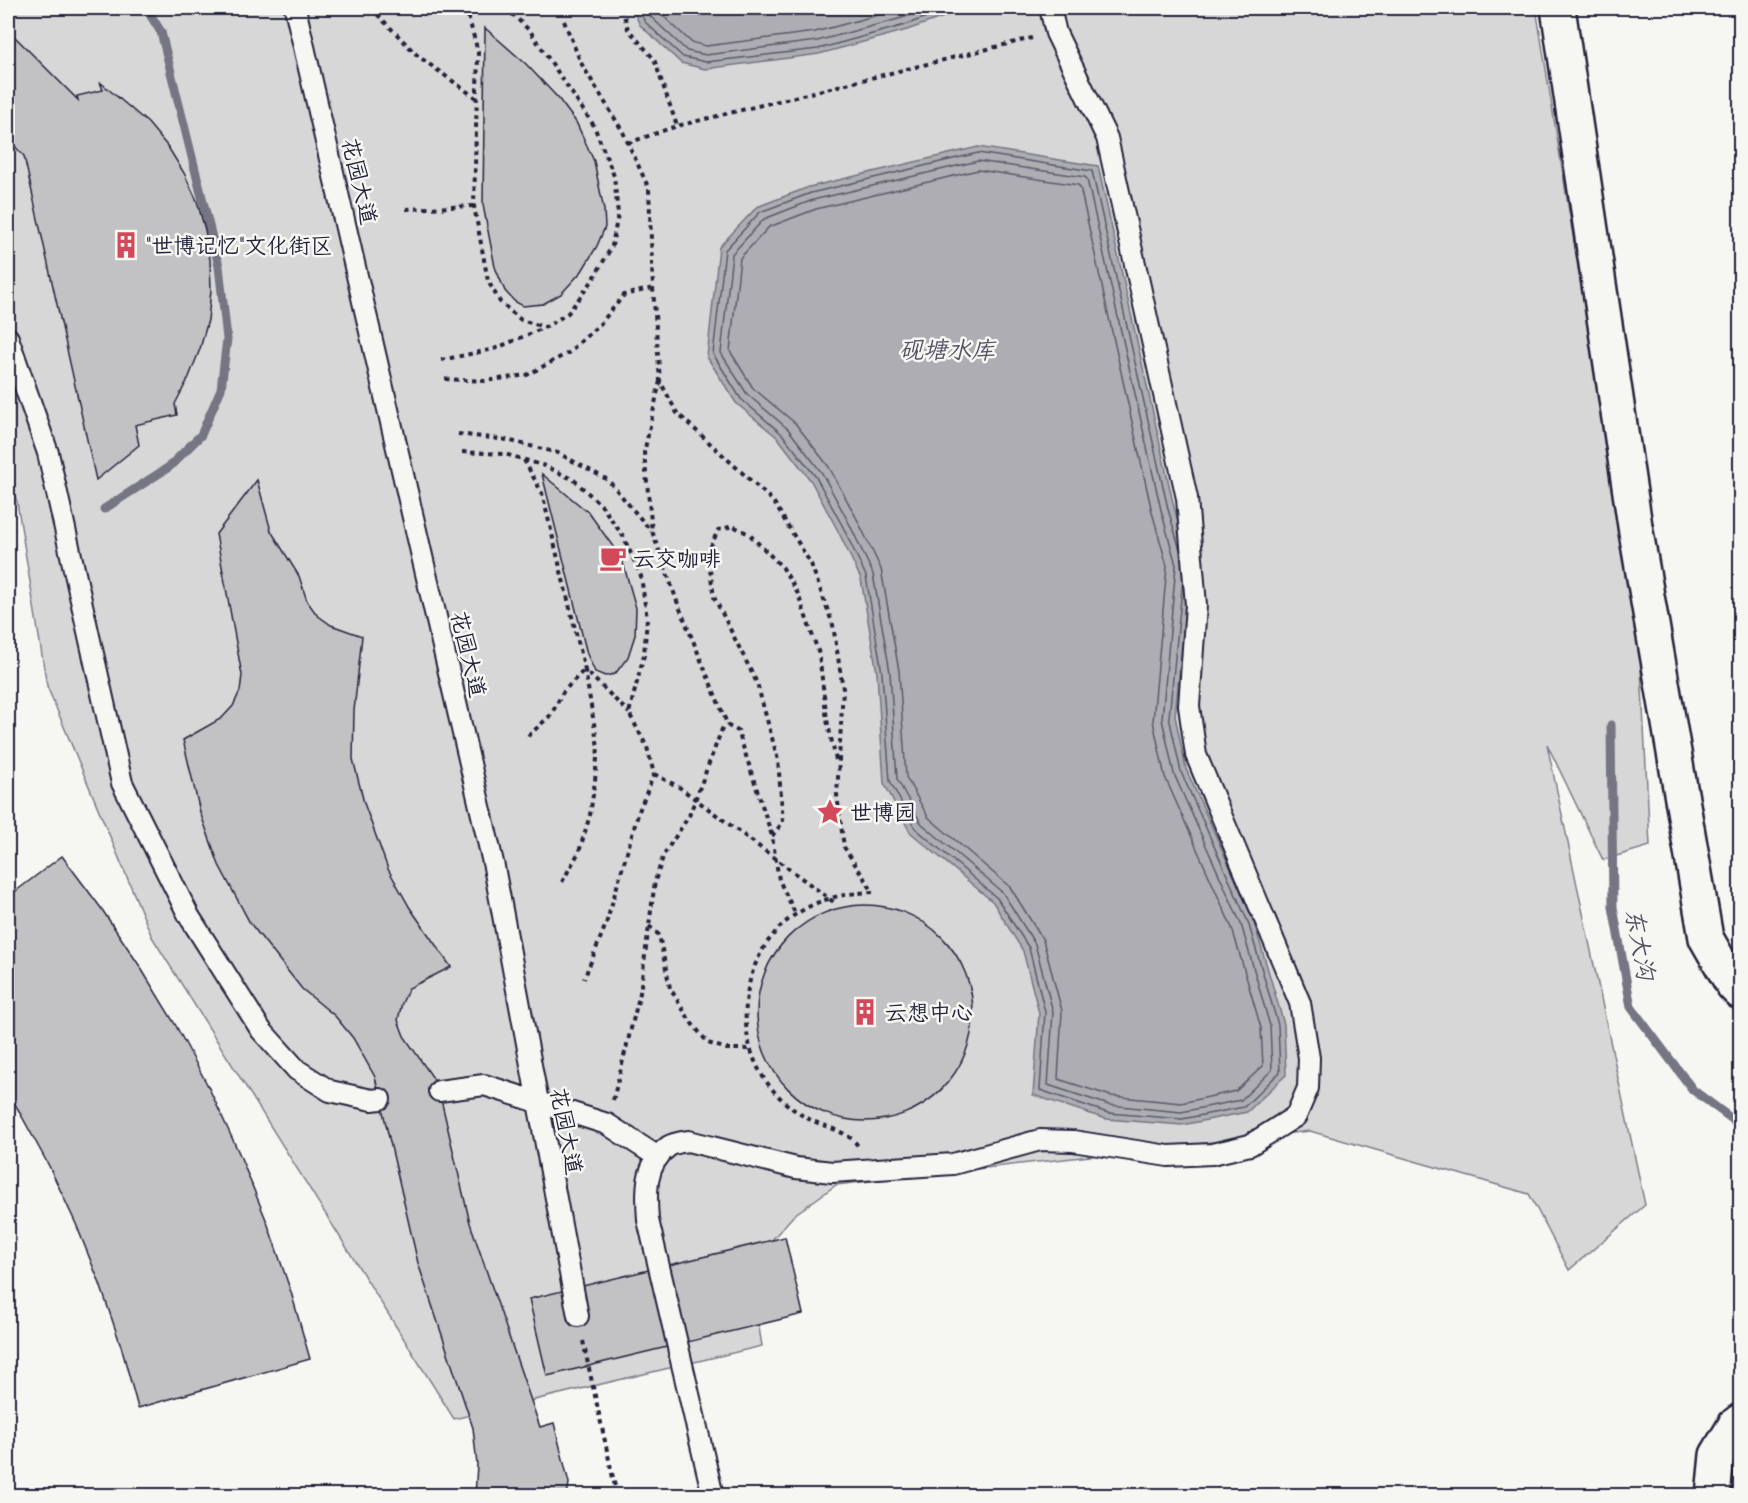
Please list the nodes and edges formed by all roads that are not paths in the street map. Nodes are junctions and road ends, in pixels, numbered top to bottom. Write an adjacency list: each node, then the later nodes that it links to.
1 (295, 8): 8 (lane, 花园大道)
2 (1050, 8): 9 (lane)
3 (1558, 8): 5 (street)
4 (8, 338): 7 (lane)
5 (1740, 992)
6 (439, 1091): 8 (lane)
7 (380, 1099)
8 (537, 1101): 9 (lane); 10 (lane, 花园大道)
9 (658, 1157): 12 (lane)
10 (578, 1316)
11 (1740, 1421): 13 (street)
12 (713, 1496)
13 (1713, 1496)

